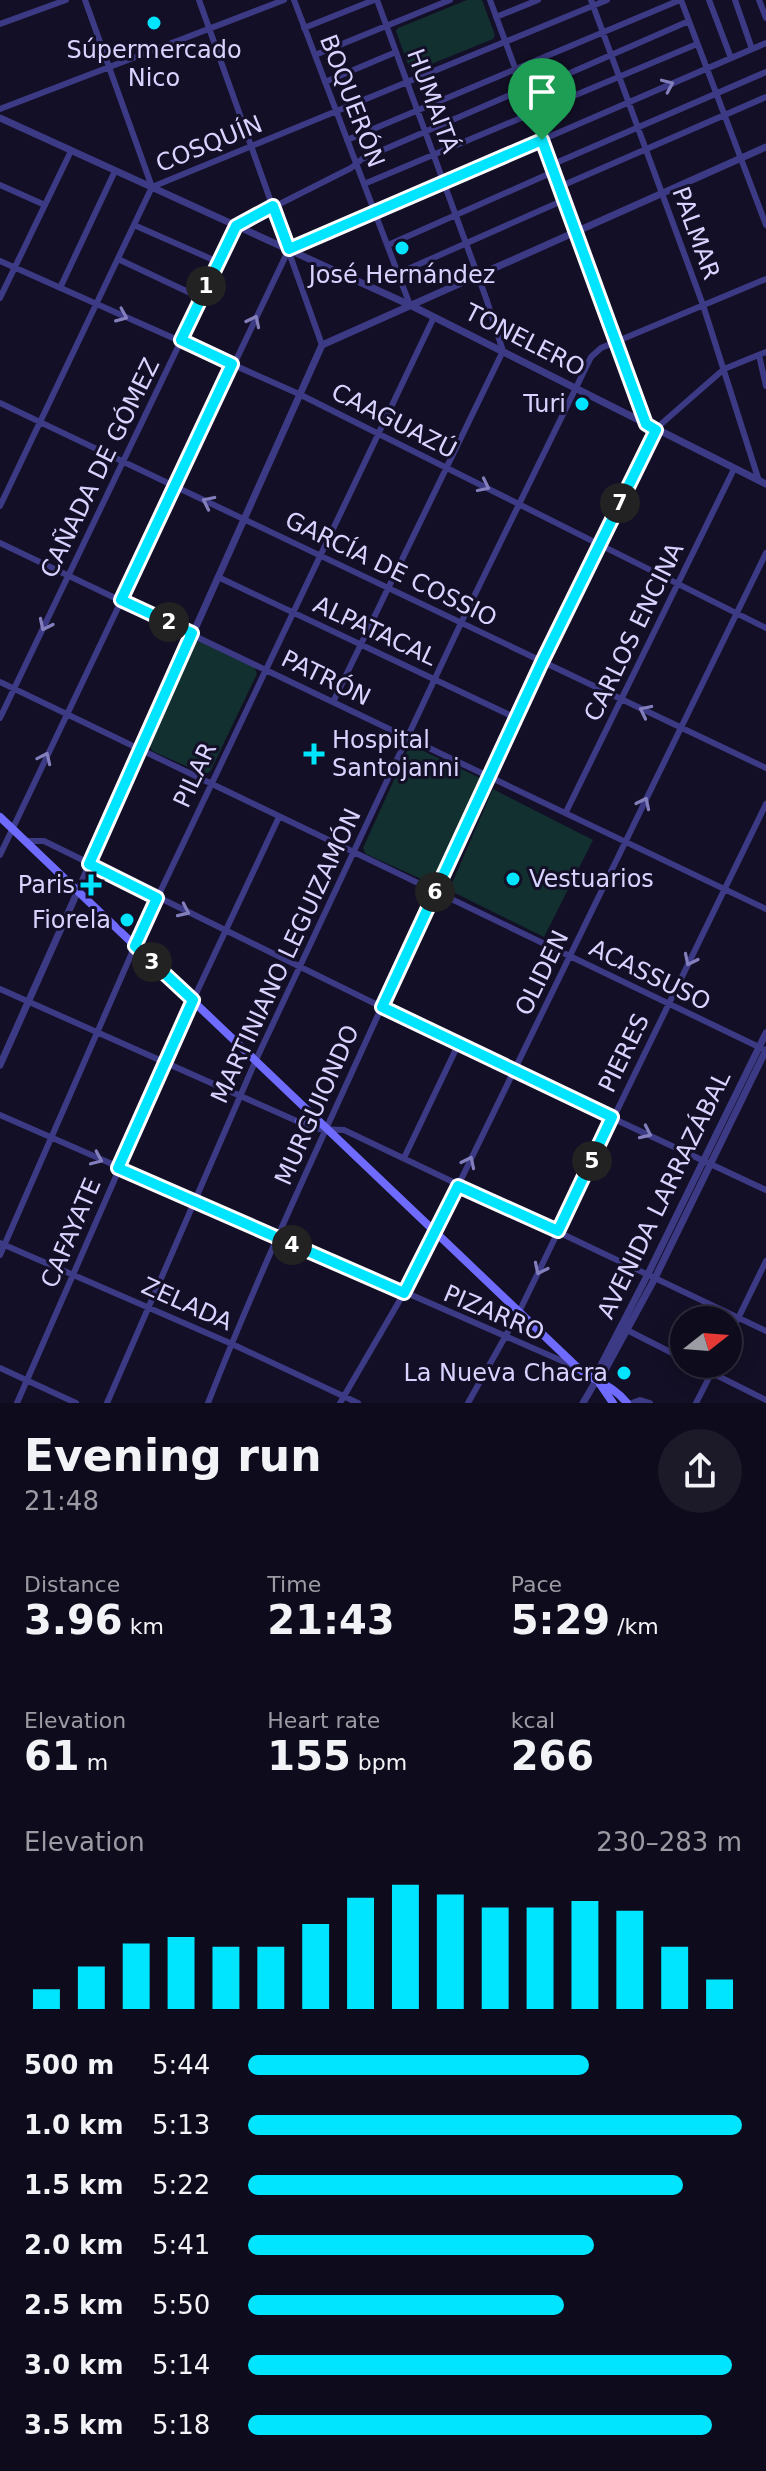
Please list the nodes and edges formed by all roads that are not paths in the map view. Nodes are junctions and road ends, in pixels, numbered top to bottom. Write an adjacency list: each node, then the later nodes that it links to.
1 (66, 0): 19 (street)
2 (85, 0): 32 (street)
3 (199, 0): 22 (street)
4 (284, 0): 22 (street)
5 (294, 0): 21 (street, BOQUERÓN)
6 (376, 0): 20 (street, HUMAITÁ); 21 (street)
7 (450, 0): 20 (street)
8 (490, 0): 16 (street)
9 (538, 0): 16 (street)
10 (607, 0): 15 (street, COSQUÍN)
11 (680, 0): 18 (street); 23 (street)
12 (709, 0): 31 (street)
13 (735, 0): 27 (street)
14 (759, 0): 17 (street)
15 (592, 3): 23 (street, PALMAR); 24 (street, COSQUÍN)
16 (496, 17): 24 (street)
17 (766, 18)
18 (689, 21): 26 (street); 30 (street)
19 (0, 24)
20 (387, 26): 28 (street, HUMAITÁ); 29 (street)
21 (304, 28): 29 (street, BOQUERÓN)
22 (209, 29): 32 (street); 53 (street)
23 (603, 33): 30 (street, PALMAR); 34 (street)
24 (505, 41): 34 (street); 38 (street, COSQUÍN)
25 (766, 43): 27 (street)
26 (697, 44): 33 (street); 36 (street)
27 (752, 49): 31 (street)
28 (396, 52): 37 (street); 38 (street, HUMAITÁ)
29 (315, 55): 37 (street, BOQUERÓN)
30 (611, 55): 36 (street, PALMAR); 39 (street)
31 (731, 58): 33 (street)
32 (109, 67): 43 (street); 65 (street)
33 (706, 69): 40 (street); 42 (street, one-way to 33)
34 (516, 71): 39 (street); 44 (street)
35 (766, 72): 40 (street)
36 (620, 78): 42 (street, PALMAR); 46 (street)
37 (325, 82): 45 (street, BOQUERÓN)
38 (407, 82): 44 (street, HUMAITÁ); 45 (street, COSQUÍN)
39 (524, 93): 46 (street); 50 (street)
40 (715, 94): 47 (street); 49 (street)
41 (766, 97): 47 (street)
42 (629, 102): 49 (street, PALMAR); 52 (street)
43 (0, 109)
44 (417, 110): 50 (street, HUMAITÁ); 51 (street)
45 (336, 111): 51 (street, BOQUERÓN); 53 (street, COSQUÍN)
46 (532, 115): 52 (street); 57 (street)
47 (723, 116): 55 (street); 58 (street)
48 (0, 118): 56 (street, TONELERO)
49 (638, 127): 55 (street, PALMAR); 60 (street)
50 (425, 132): 57 (street, HUMAITÁ); 59 (street)
51 (347, 140): 59 (street, BOQUERÓN)
52 (542, 140): 60 (street); 62 (street)
53 (251, 146): 65 (street, COSQUÍN); 70 (street)
54 (766, 147): 58 (street)
55 (646, 149): 66 (street); 67 (street, PALMAR)
56 (71, 151): 61 (street, TONELERO); 69 (street)
57 (434, 154): 62 (street, HUMAITÁ); 63 (street)
58 (739, 159): 67 (street); 74 (street)
59 (357, 164): 63 (street, BOQUERÓN); 70 (street)
60 (552, 168): 66 (street); 72 (street)
61 (115, 171): 65 (street, TONELERO); 87 (street)
62 (444, 182): 71 (street); 72 (street, HUMAITÁ)
63 (364, 184): 71 (street, BOQUERÓN)
64 (0, 185): 69 (street)
65 (152, 187): 73 (street, COSQUÍN); 75 (street, TONELERO)
66 (559, 187): 68 (street)
67 (662, 192): 76 (street); 92 (street, PALMAR)
68 (564, 200): 76 (street); 77 (street)
69 (45, 205): 83 (street)
70 (273, 206): 75 (street); 79 (street)
71 (375, 212): 78 (street, BOQUERÓN); 79 (street)
72 (456, 214): 77 (street, HUMAITÁ); 78 (street)
73 (134, 225): 80 (street, COSQUÍN); 82 (street)
74 (766, 225)
75 (236, 226): 79 (street, TONELERO); 82 (street, CAÑADA DE GÓMEZ)
76 (575, 231): 85 (street); 95 (street)
77 (466, 243): 84 (street); 85 (street, HUMAITÁ)
78 (388, 245): 84 (street, BOQUERÓN)
79 (289, 249): 91 (street, TONELERO); 96 (street); 99 (street, one-way to 79)
80 (118, 259): 89 (street); 90 (street, COSQUÍN)
81 (0, 261): 83 (street, CAAGUAZÚ)
82 (218, 262): 89 (street, CAÑADA DE GÓMEZ)
83 (14, 268): 87 (street, CAAGUAZÚ); 88 (street)
84 (399, 273): 91 (street, BOQUERÓN)
85 (477, 275): 91 (street); 97 (street, HUMAITÁ)
86 (766, 279): 92 (street, MARTINIANO LEGUIZAMÓN)
87 (60, 288): 90 (street, CAAGUAZÚ)
88 (0, 298)
89 (201, 298): 94 (street, CAÑADA DE GÓMEZ)
90 (95, 304): 94 (street, CAAGUAZÚ, one-way to 94); 105 (street, COSQUÍN)
91 (410, 305): 93 (street, TONELERO); 96 (street)
92 (703, 305): 95 (street, MARTINIANO LEGUIZAMÓN); 100 (street, PALMAR)
93 (434, 317): 97 (street, TONELERO); 108 (street, PILAR)
94 (181, 340): 99 (street, CAAGUAZÚ); 109 (street, CAÑADA DE GÓMEZ)
95 (616, 342): 102 (street, MARTINIANO LEGUIZAMÓN); 106 (street)
96 (322, 345): 103 (street)
97 (503, 351): 102 (street, TONELERO); 110 (street)
98 (762, 354): 100 (street, MURGUIONDO); 101 (street)
99 (232, 364): 103 (street, CAAGUAZÚ); 113 (street)
100 (724, 369): 107 (street, MURGUIONDO); 112 (street, PALMAR)
101 (766, 386)
102 (575, 389): 106 (street, TONELERO); 114 (street, MARTINIANO LEGUIZAMÓN)
103 (299, 394): 108 (street, CAAGUAZÚ); 116 (street)
104 (0, 403): 105 (street, GARCÍA DE COSSIO)
105 (40, 421): 109 (street, GARCÍA DE COSSIO); 115 (street, COSQUÍN)
106 (646, 424): 107 (street, TONELERO)
107 (656, 430): 111 (street, TONELERO); 118 (street, MURGUIONDO)
108 (378, 434): 110 (street, CAAGUAZÚ); 120 (street, PILAR)
109 (123, 461): 113 (street, GARCÍA DE COSSIO); 121 (street, CAÑADA DE GÓMEZ)
110 (445, 467): 114 (street, CAAGUAZÚ, one-way to 114); 124 (street)
111 (734, 469): 112 (street, TONELERO); 123 (street, CARLOS ENCINA)
112 (763, 483)
113 (175, 486): 116 (street, GARCÍA DE COSSIO, one-way to 113); 125 (street)
114 (520, 504): 118 (street, CAAGUAZÚ); 128 (street, MARTINIANO LEGUIZAMÓN)
115 (0, 506)
116 (244, 519): 120 (street, GARCÍA DE COSSIO); 122 (street)
117 (0, 543): 121 (street, PATRÓN)
118 (600, 545): 123 (street, CAAGUAZÚ); 132 (street, MURGUIONDO)
119 (766, 553): 127 (street, OLIDEN)
120 (320, 555): 124 (street, GARCÍA DE COSSIO); 126 (street, PILAR)
121 (69, 575): 125 (street, PATRÓN); 136 (street, CAÑADA DE GÓMEZ, one-way to 136)
122 (218, 577): 126 (street, ALPATACAL); 130 (street)
123 (677, 584): 127 (street, CAAGUAZÚ); 137 (street, CARLOS ENCINA)
124 (387, 587): 128 (street, GARCÍA DE COSSIO); 131 (street)
125 (121, 600): 130 (street, PATRÓN); 139 (street)
126 (293, 613): 131 (street, ALPATACAL); 133 (street, PILAR)
127 (736, 614): 129 (street, CAAGUAZÚ); 142 (street, OLIDEN)
128 (461, 623): 132 (street, GARCÍA DE COSSIO); 134 (street, MARTINIANO LEGUIZAMÓN)
129 (766, 628)
130 (192, 633): 133 (street, PATRÓN); 144 (street)
131 (360, 643): 134 (street, ALPATACAL); 138 (street)
132 (542, 662): 137 (street, GARCÍA DE COSSIO); 141 (street, MURGUIONDO)
133 (266, 669): 138 (street, PATRÓN); 147 (street, PILAR)
134 (435, 679): 141 (street, ALPATACAL); 143 (street, MARTINIANO LEGUIZAMÓN)
135 (0, 682): 136 (street, ACASSUSO)
136 (14, 689): 139 (street, ACASSUSO); 140 (street, CAÑADA DE GÓMEZ)
137 (621, 699): 142 (street, GARCÍA DE COSSIO, one-way to 137); 149 (street, CARLOS ENCINA)
138 (333, 702): 143 (street, PATRÓN)
139 (66, 714): 144 (street, ACASSUSO); 152 (street, one-way to 139)
140 (0, 718)
141 (516, 718): 146 (street, MURGUIONDO)
142 (681, 728): 145 (street, GARCÍA DE COSSIO); 154 (street, OLIDEN, one-way to 142)
143 (408, 736): 146 (street, PATRÓN); 155 (street, MARTINIANO LEGUIZAMÓN)
144 (140, 749): 147 (street, ACASSUSO); 157 (street)
145 (766, 768)
146 (489, 775): 149 (street, PATRÓN); 160 (street, MURGUIONDO)
147 (211, 783): 151 (street, ACASSUSO); 161 (street, PILAR)
148 (766, 804): 158 (street, PIERES)
149 (566, 812): 154 (street, PATRÓN)
150 (0, 817): 152 (main road)
151 (279, 817): 155 (street, ACASSUSO); 163 (street, CAFAYATE)
152 (12, 828): 153 (main road); 156 (street)
153 (25, 841): 157 (street); 159 (main road)
154 (626, 841): 158 (street, PATRÓN); 165 (street, OLIDEN)
155 (353, 852): 160 (street, ACASSUSO); 166 (street, MARTINIANO LEGUIZAMÓN)
156 (0, 855)
157 (89, 864): 159 (street); 161 (street)
158 (725, 889): 162 (street, PATRÓN); 170 (street, PIERES, one-way to 170)
159 (77, 891): 164 (main road); 169 (street)
160 (435, 891): 165 (street, ACASSUSO); 171 (street, MURGUIONDO)
161 (157, 898): 163 (street, one-way to 163); 164 (street, PILAR)
162 (766, 909)
163 (225, 930): 166 (street); 168 (street, CAFAYATE)
164 (135, 946): 168 (main road); 172 (street, PILAR)
165 (569, 957): 170 (street, ACASSUSO); 179 (street, OLIDEN)
166 (300, 967): 171 (street); 177 (street, MARTINIANO LEGUIZAMÓN)
167 (0, 989): 169 (street)
168 (193, 1000): 176 (street, CAFAYATE); 177 (main road)
169 (28, 1002): 172 (street); 178 (street)
170 (669, 1004): 175 (street, ACASSUSO); 183 (street, PIERES)
171 (382, 1007): 174 (street); 185 (street, MURGUIONDO)
172 (97, 1031): 176 (street); 186 (street, PILAR)
173 (766, 1033): 175 (street, AVENIDA LARRAZÁBAL)
174 (458, 1045): 179 (street); 187 (street)
175 (763, 1048): 188 (street, AVENIDA LARRAZÁBAL)
176 (165, 1061): 180 (street); 189 (street, CAFAYATE)
177 (255, 1062): 180 (street, MARTINIANO LEGUIZAMÓN); 181 (main road)
178 (0, 1065)
179 (514, 1072): 183 (street); 190 (street, OLIDEN, one-way to 179)
180 (241, 1096): 184 (street); 192 (street, MARTINIANO LEGUIZAMÓN)
181 (306, 1110): 184 (main road); 185 (main road)
182 (0, 1115): 186 (street, PIZARRO)
183 (612, 1117): 188 (street, one-way to 188); 193 (street, PIERES)
184 (299, 1122): 185 (street)
185 (325, 1130): 187 (street); 194 (main road); 195 (street, MURGUIONDO)
186 (52, 1138): 189 (street, PIZARRO, one-way to 189); 196 (street, PILAR)
187 (404, 1158): 190 (street)
188 (708, 1162): 191 (street); 200 (street, AVENIDA LARRAZÁBAL)
189 (118, 1168): 192 (street, PIZARRO); 199 (street, CAFAYATE)
190 (458, 1186): 193 (street); 194 (street, OLIDEN)
191 (766, 1190)
192 (195, 1203): 195 (street, PIZARRO); 203 (street, MARTINIANO LEGUIZAMÓN)
193 (558, 1231): 200 (street); 204 (street, PIERES, one-way to 204)
194 (435, 1233): 201 (street, OLIDEN); 204 (main road)
195 (277, 1238): 201 (street, PIZARRO); 210 (street, MURGUIONDO)
196 (2, 1244): 197 (street, PILAR); 199 (street, ZELADA)
197 (0, 1255)
198 (766, 1261): 205 (street)
199 (73, 1273): 203 (street, ZELADA); 216 (street, CAFAYATE)
200 (652, 1276): 202 (street); 207 (street, AVENIDA LARRAZÁBAL)
201 (404, 1293): 209 (street, PIZARRO); 218 (street, OLIDEN)
202 (714, 1306)
203 (148, 1307): 210 (street, ZELADA); 222 (street, MARTINIANO LEGUIZAMÓN)
204 (519, 1312): 209 (street, PIERES); 213 (main road)
205 (742, 1312)
206 (742, 1319): 208 (street)
207 (624, 1329): 211 (street); 217 (street, AVENIDA LARRAZÁBAL)
208 (766, 1331)
209 (505, 1338): 213 (street, PIZARRO); 225 (street, PIERES)
210 (232, 1344): 218 (street, ZELADA); 223 (street, MURGUIONDO)
211 (670, 1352)
212 (0, 1368): 216 (street)
213 (579, 1369): 217 (main road)
214 (708, 1378): 230 (street)
215 (721, 1378): 219 (street)
216 (27, 1381): 220 (street, CAFAYATE); 221 (street)
217 (600, 1383): 226 (street, AVENIDA LARRAZÁBAL); 227 (main road); 228 (main road)
218 (342, 1400): 224 (street, ZELADA)
219 (766, 1400)
220 (17, 1403)
221 (76, 1403)
222 (107, 1403)
223 (208, 1403)
224 (358, 1403)
225 (468, 1403)
226 (583, 1403)
227 (615, 1403)
228 (630, 1403): 229 (street)
229 (650, 1403)
230 (696, 1403)

